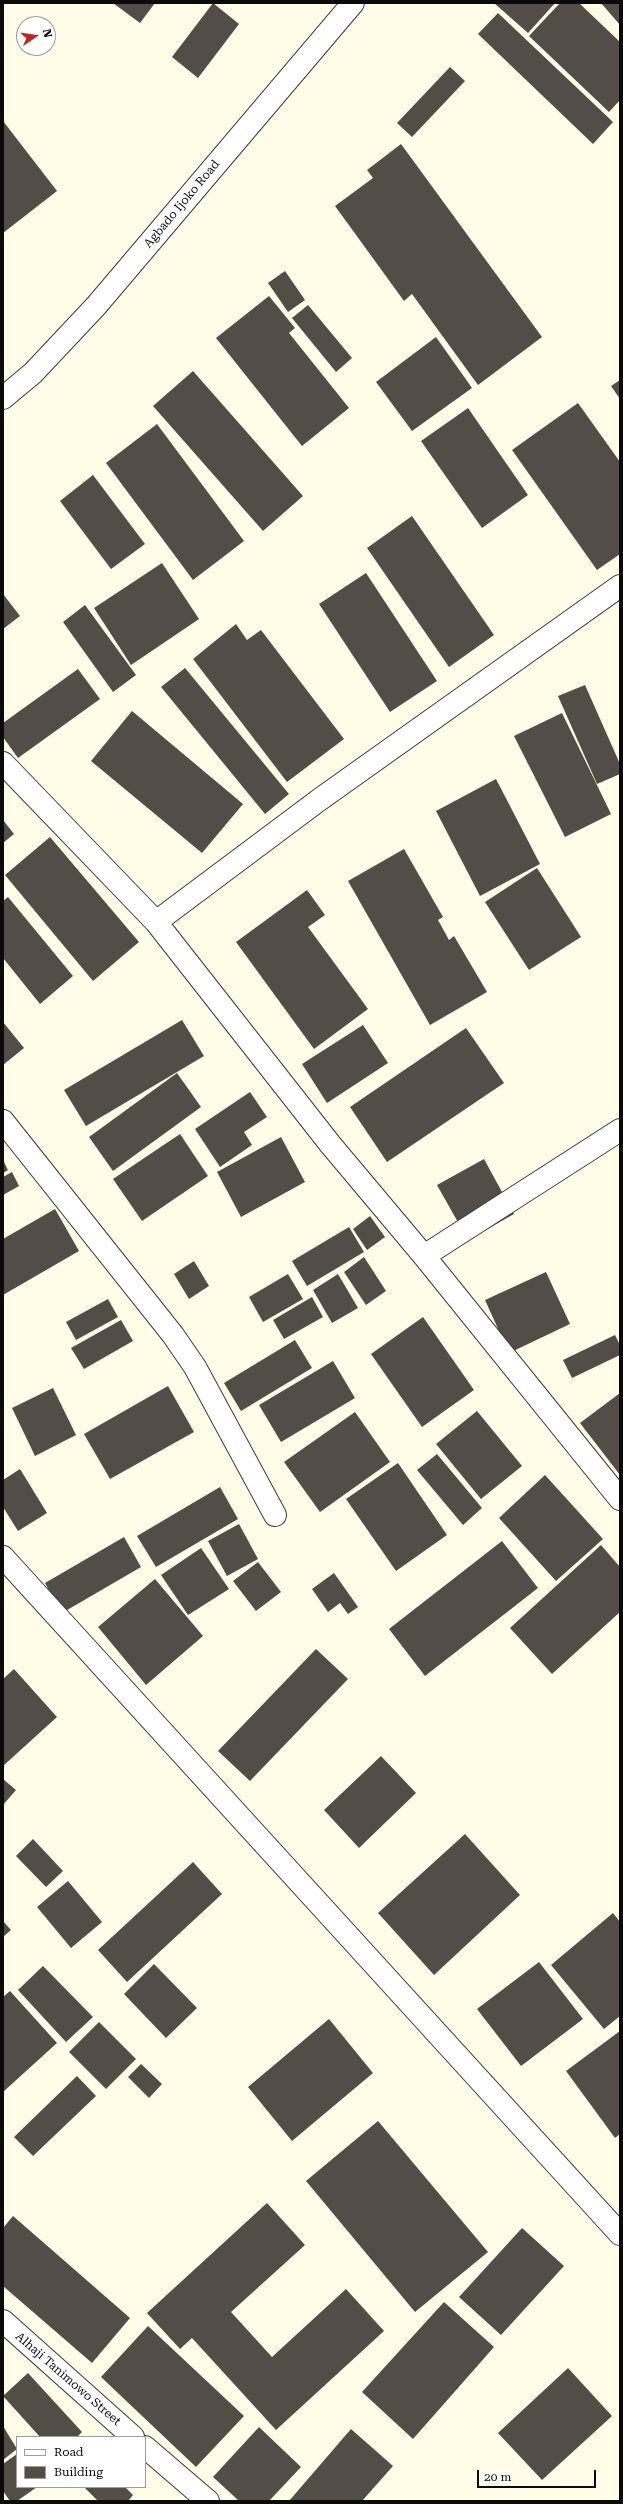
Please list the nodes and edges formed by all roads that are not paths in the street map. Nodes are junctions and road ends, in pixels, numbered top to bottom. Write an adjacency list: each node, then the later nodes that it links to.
1 (353, 3): 2 (street, Agbado Ijoko Road)
2 (3, 398)
3 (620, 586): 5 (street)
4 (3, 763): 5 (street)
5 (156, 922): 8 (street)
6 (3, 1121): 10 (street)
7 (620, 1130): 8 (street)
8 (424, 1256): 9 (street)
9 (620, 1499)
10 (275, 1515)
11 (3, 1557): 12 (street)
12 (620, 2234)
13 (6, 2330): 14 (street, Alhaji Tanimowo Street)
14 (132, 2436)
15 (146, 2448): 16 (street)
16 (208, 2501)

